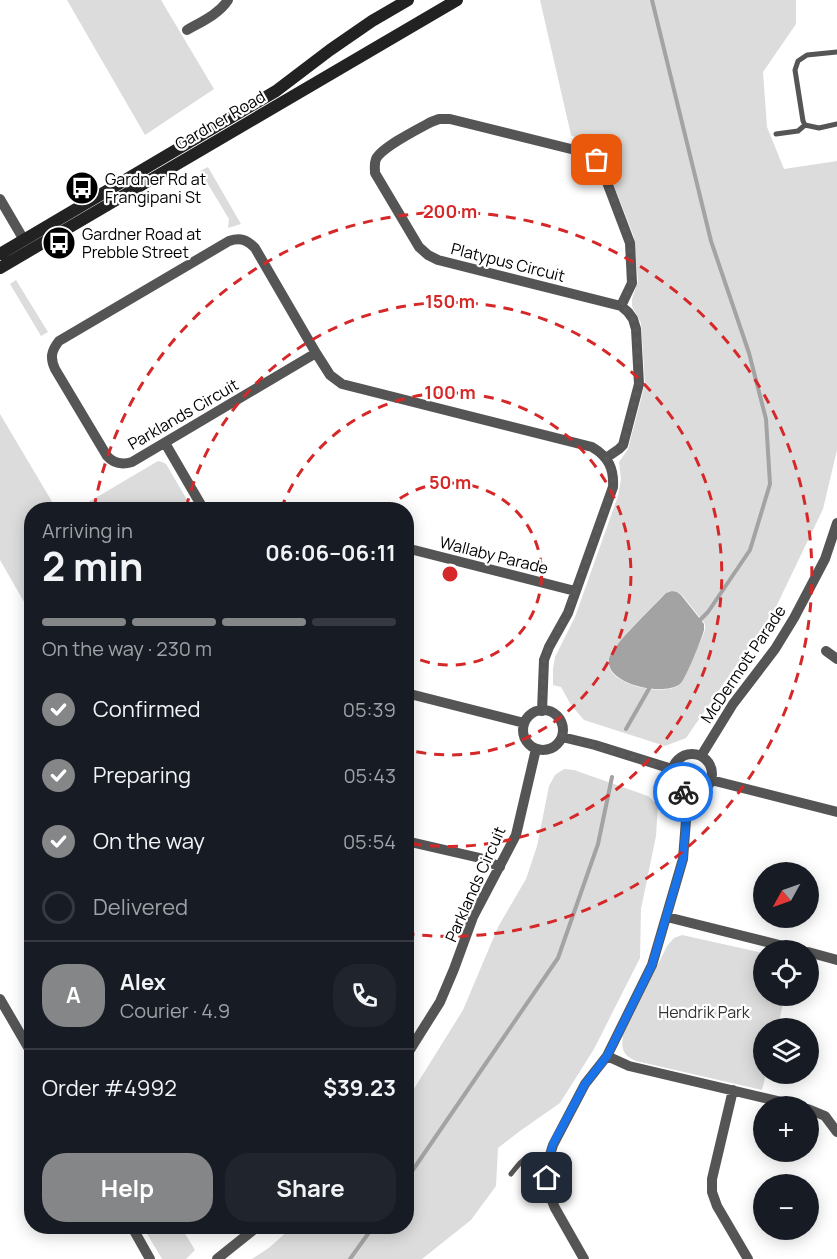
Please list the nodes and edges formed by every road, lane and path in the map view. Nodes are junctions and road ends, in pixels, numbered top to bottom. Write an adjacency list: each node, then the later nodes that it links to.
1 (228, 0): 4 (street)
2 (408, 0): 10 (street, Gardner Road)
3 (457, 0): 12 (street, Gardner Road)
4 (187, 30)
5 (837, 52): 7 (lane)
6 (837, 124): 7 (lane)
7 (805, 125): 8 (lane)
8 (776, 134)
9 (0, 199): 10 (street)
10 (24, 240): 11 (street, Gardner Road)
11 (0, 254)
12 (0, 268)
13 (621, 306): 13 (street, Platypus Circuit); 16 (street)
14 (316, 353): 15 (street, Parklands Circuit); 15 (street, Parklands Circuit); 16 (street, Parklands Circuit)
15 (165, 443): 17 (street)
16 (606, 458): 20 (street)
17 (199, 502)
18 (837, 523): 28 (street, McDermott Parade)
19 (414, 550): 20 (street, Wallaby Parade)
20 (575, 591): 24 (street)
21 (826, 651): 22 (street)
22 (837, 659)
23 (414, 695): 25 (street)
24 (542, 711): 25 (street); 26 (street)
25 (524, 723): 27 (street)
26 (562, 737): 27 (street); 29 (street)
27 (536, 749): 34 (street, Parklands Circuit)
28 (701, 756): 29 (street); 30 (street)
29 (672, 769): 31 (street)
30 (711, 780): 31 (street); 32 (street)
31 (688, 794): 35 (street)
32 (837, 812)
33 (414, 843): 34 (street)
34 (500, 867): 41 (street, Parklands Circuit)
35 (667, 917): 36 (street); 42 (street)
36 (759, 940)
37 (819, 955): 38 (street)
38 (837, 960)
39 (0, 999): 40 (street)
40 (24, 1040)
41 (414, 1043)
42 (607, 1056): 43 (street); 47 (street)
43 (733, 1090): 44 (street); 54 (street)
44 (758, 1096)
45 (819, 1114): 46 (street)
46 (837, 1132)
47 (549, 1158): 48 (lane); 53 (street)
48 (511, 1174)
49 (136, 1234): 51 (street)
50 (248, 1234): 52 (street)
51 (150, 1259)
52 (217, 1259)
53 (584, 1259)
54 (748, 1259)

